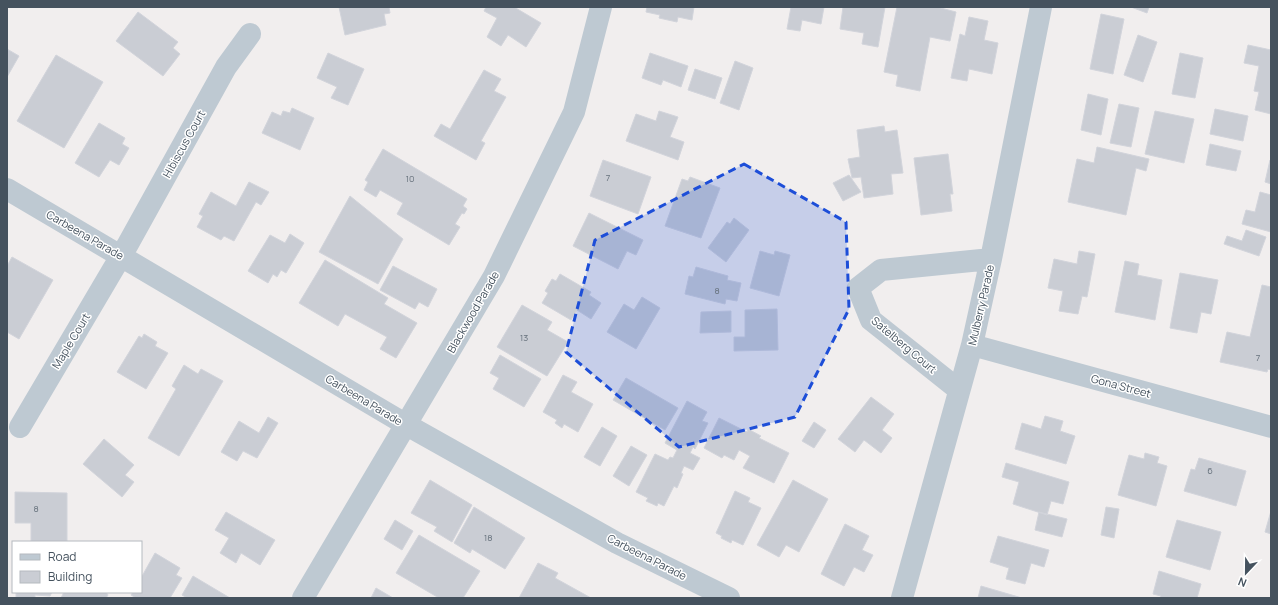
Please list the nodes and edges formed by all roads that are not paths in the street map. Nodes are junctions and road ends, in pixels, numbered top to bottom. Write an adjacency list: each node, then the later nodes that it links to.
1 (601, 7): 9 (street, Blackwood Parade)
2 (1041, 7): 6 (street, Mulberry Parade)
3 (250, 34): 5 (street, Hibiscus Court)
4 (7, 189): 5 (street, Carbeena Parade)
5 (121, 256): 9 (street, Carbeena Parade); 10 (street, Maple Court)
6 (991, 259): 7 (street, Mulberry Parade); 8 (street, Satelberg Court)
7 (972, 345): 8 (street, Mulberry Parade); 11 (street, Gona Street)
8 (959, 390): 14 (street, Mulberry Parade)
9 (405, 424): 12 (street, Blackwood Parade); 13 (street, Carbeena Parade)
10 (20, 427)
11 (1271, 427)
12 (304, 598)
13 (729, 598)
14 (902, 598)

